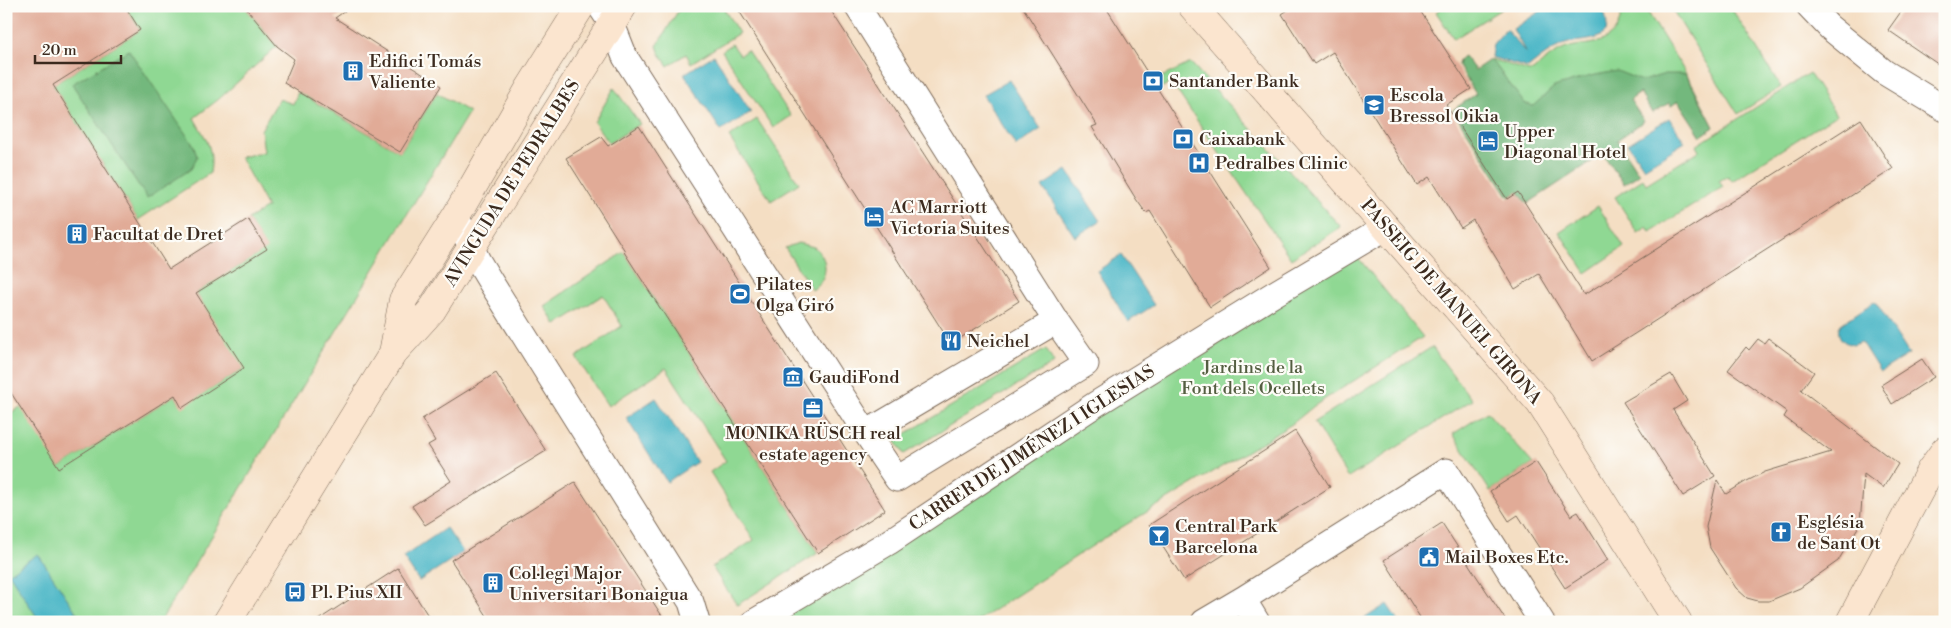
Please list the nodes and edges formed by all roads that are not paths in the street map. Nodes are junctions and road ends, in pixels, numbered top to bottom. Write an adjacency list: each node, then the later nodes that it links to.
1 (581, 6): 7 (street, AVINGUDA DE PEDRALBES)
2 (857, 6): 10 (street)
3 (1809, 6): 6 (street)
4 (1195, 7): 8 (street, PASSEIG DE MANUEL GIRONA)
5 (612, 12): 9 (street, AVINGUDA DE PEDRALBES); 12 (street)
6 (1945, 109)
7 (456, 216): 9 (street); 11 (street, AVINGUDA DE PEDRALBES)
8 (1388, 227): 17 (street, CARRER DE JIMÉNEZ I IGLESIAS); 21 (street, PASSEIG DE MANUEL GIRONA)
9 (472, 248): 11 (street, AVINGUDA DE PEDRALBES); 15 (street)
10 (1056, 321): 12 (street); 12 (street)
11 (393, 353): 16 (street, AVINGUDA DE PEDRALBES)
12 (866, 433)
13 (1940, 468): 22 (street)
14 (1243, 599): 18 (street); 19 (street); 20 (street)
15 (694, 612)
16 (227, 622)
17 (754, 622)
18 (1204, 622)
19 (1257, 622)
20 (1542, 622)
21 (1678, 622)
22 (1850, 622)

